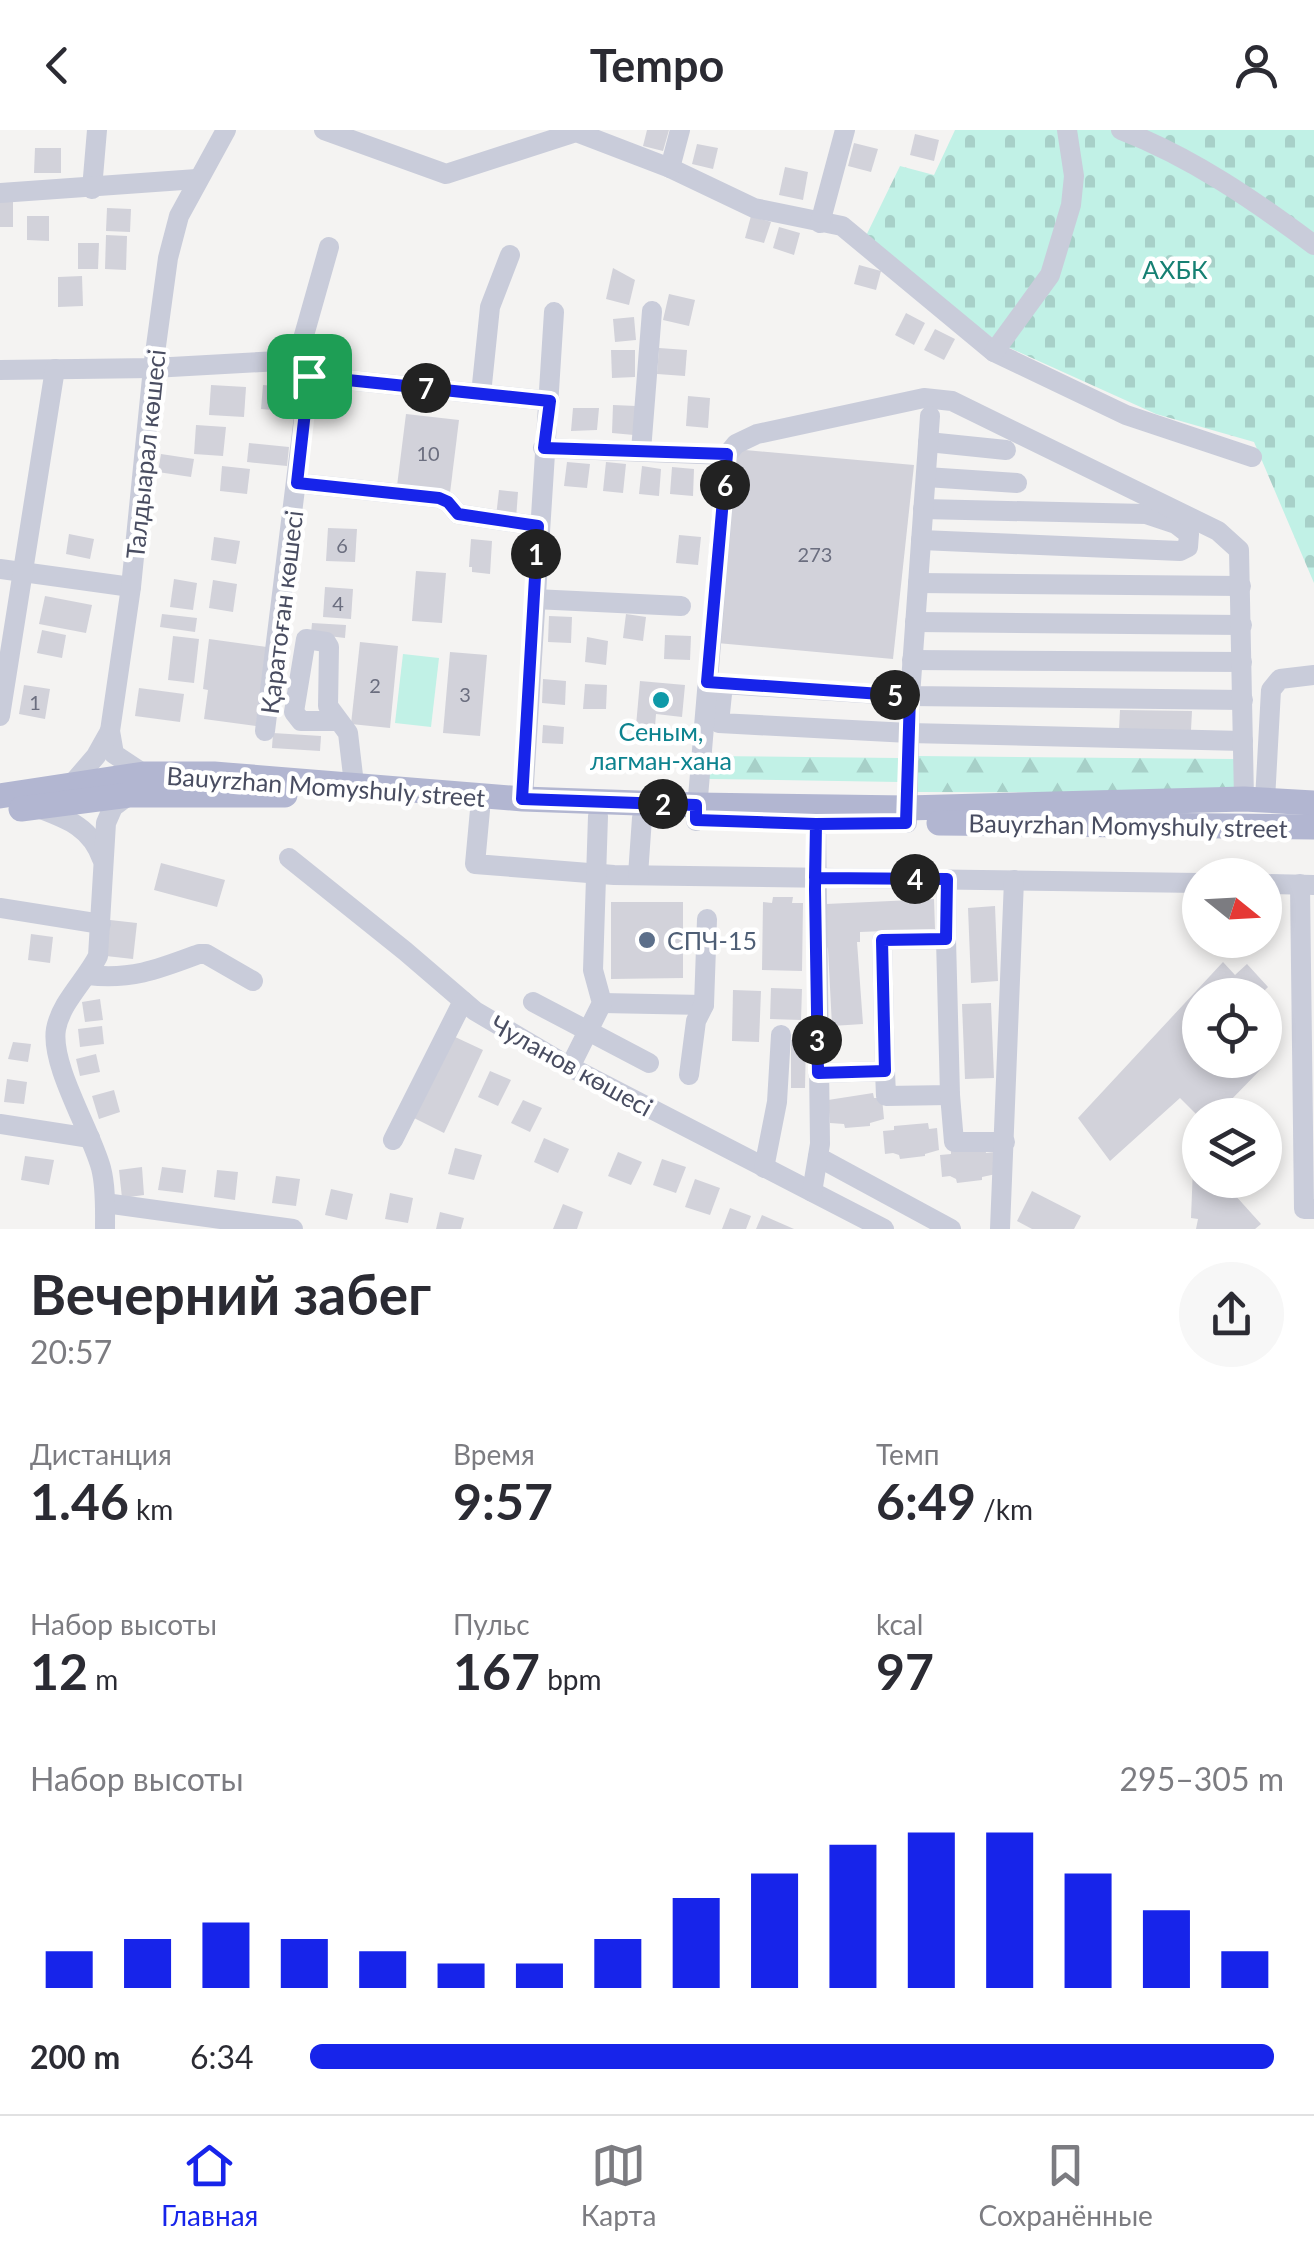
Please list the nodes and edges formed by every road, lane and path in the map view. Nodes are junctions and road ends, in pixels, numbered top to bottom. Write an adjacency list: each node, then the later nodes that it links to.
1 (96, 130): 11 (street)
2 (226, 130): 10 (street, Талдыарал көшесі)
3 (324, 130): 8 (street)
4 (680, 130): 9 (street)
5 (845, 130): 13 (street)
6 (1068, 130): 19 (street)
7 (1122, 130): 14 (street)
8 (576, 131): 9 (street)
9 (670, 168): 13 (street)
10 (197, 180): 11 (street); 20 (street, Талдыарал көшесі)
11 (92, 189): 12 (street)
12 (0, 193)
13 (820, 223): 19 (street)
14 (1314, 245)
15 (330, 248): 21 (street, Қаратоған көшесі)
16 (510, 254): 24 (street)
17 (652, 310): 30 (street)
18 (554, 312): 25 (street)
19 (994, 352): 32 (street)
20 (153, 368): 21 (street); 22 (street); 43 (street, Талдыарал көшесі)
21 (303, 368): 24 (street); 34 (street, Қаратоған көшесі)
22 (55, 369): 23 (street); 40 (street)
23 (0, 370)
24 (481, 394): 25 (street)
25 (550, 401): 28 (street)
26 (930, 416): 27 (street)
27 (928, 442): 29 (street); 33 (street)
28 (544, 448): 30 (street); 37 (street)
29 (1006, 450)
30 (642, 452): 31 (street)
31 (727, 454): 42 (street); 51 (street)
32 (1252, 458)
33 (926, 477): 35 (street); 36 (street)
34 (297, 483): 37 (street); 58 (street, Қаратоған көшесі)
35 (1017, 484)
36 (923, 509): 38 (street); 38 (street)
37 (538, 526): 44 (street)
38 (921, 540): 41 (street)
39 (0, 568): 40 (street)
40 (23, 572): 43 (street); 54 (street)
41 (918, 584): 42 (street); 46 (street)
42 (1241, 586): 47 (street)
43 (131, 587): 57 (street, Талдыарал көшесі)
44 (534, 598): 45 (street); 66 (street)
45 (681, 606)
46 (915, 622): 47 (street); 48 (street)
47 (1242, 625): 49 (street)
48 (912, 660): 49 (street); 52 (street)
49 (1242, 662): 53 (street)
50 (1314, 675): 67 (street)
51 (715, 683): 52 (street); 56 (street)
52 (910, 696): 53 (street); 59 (street)
53 (1242, 700): 60 (street)
54 (0, 716)
55 (336, 721): 63 (street)
56 (711, 722): 59 (street); 71 (street)
57 (110, 731): 61 (street); 62 (street)
58 (265, 731)
59 (909, 733): 60 (street); 72 (street)
60 (1243, 741): 67 (street)
61 (72, 784): 62 (main road, Bauyrzhan Momyshuly street); 65 (main road, Bauyrzhan Momyshuly street)
62 (136, 784): 63 (main road, Bauyrzhan Momyshuly street); 65 (main road); 69 (main road, Bauyrzhan Momyshuly street); 78 (street)
63 (354, 784): 66 (main road, Bauyrzhan Momyshuly street)
64 (0, 793): 65 (main road)
65 (36, 799): 70 (main road); 78 (street)
66 (522, 799): 71 (main road, Bauyrzhan Momyshuly street)
67 (1254, 800): 68 (main road, Bauyrzhan Momyshuly street); 72 (main road, Bauyrzhan Momyshuly street)
68 (1314, 803)
69 (480, 810): 73 (main road, Bauyrzhan Momyshuly street); 79 (street)
70 (0, 812)
71 (696, 813): 72 (main road, Bauyrzhan Momyshuly street); 74 (main road, Bauyrzhan Momyshuly street); 75 (main road, Bauyrzhan Momyshuly street)
72 (907, 815): 75 (main road, Bauyrzhan Momyshuly street); 76 (main road, Bauyrzhan Momyshuly street)
73 (598, 816): 74 (main road, Bauyrzhan Momyshuly street); 79 (street)
74 (642, 818): 80 (street)
75 (816, 824): 81 (street)
76 (1314, 827)
77 (289, 858): 93 (street, Чуланов көшесі)
78 (104, 866): 89 (street)
79 (596, 873): 80 (street); 95 (street)
80 (638, 875): 81 (street)
81 (815, 878): 82 (street); 103 (street)
82 (947, 879): 83 (street); 90 (street)
83 (1014, 880): 84 (street); 109 (street)
84 (1182, 883)
85 (1282, 884): 86 (street)
86 (1307, 885): 97 (street)
87 (0, 908): 89 (street)
88 (707, 919): 96 (street)
89 (101, 924): 91 (street)
90 (946, 939): 102 (street); 105 (street)
91 (88, 975): 92 (street); 107 (street)
92 (253, 981)
93 (464, 1001): 101 (street, Чуланов көшесі); 108 (street)
94 (533, 1002): 98 (street)
95 (602, 1003): 96 (street); 98 (street)
96 (704, 1005): 104 (street)
97 (1307, 1023): 111 (street)
98 (588, 1031): 100 (street); 101 (street)
99 (782, 1035): 112 (street)
100 (649, 1063)
101 (570, 1068): 112 (street, Чуланов көшесі)
102 (885, 1071): 103 (street); 105 (street)
103 (818, 1073): 110 (street)
104 (689, 1076)
105 (950, 1095): 109 (street)
106 (0, 1124): 107 (street)
107 (90, 1138): 114 (street)
108 (393, 1140)
109 (1006, 1142): 120 (street)
110 (818, 1157): 113 (street); 119 (street)
111 (1308, 1158): 115 (street)
112 (764, 1168): 113 (street, Чуланов көшесі)
113 (812, 1192): 118 (street, Чуланов көшесі)
114 (105, 1203): 116 (street); 117 (street)
115 (1314, 1209)
116 (105, 1229)
117 (293, 1229)
118 (884, 1229)
119 (951, 1229)
120 (1000, 1229)

